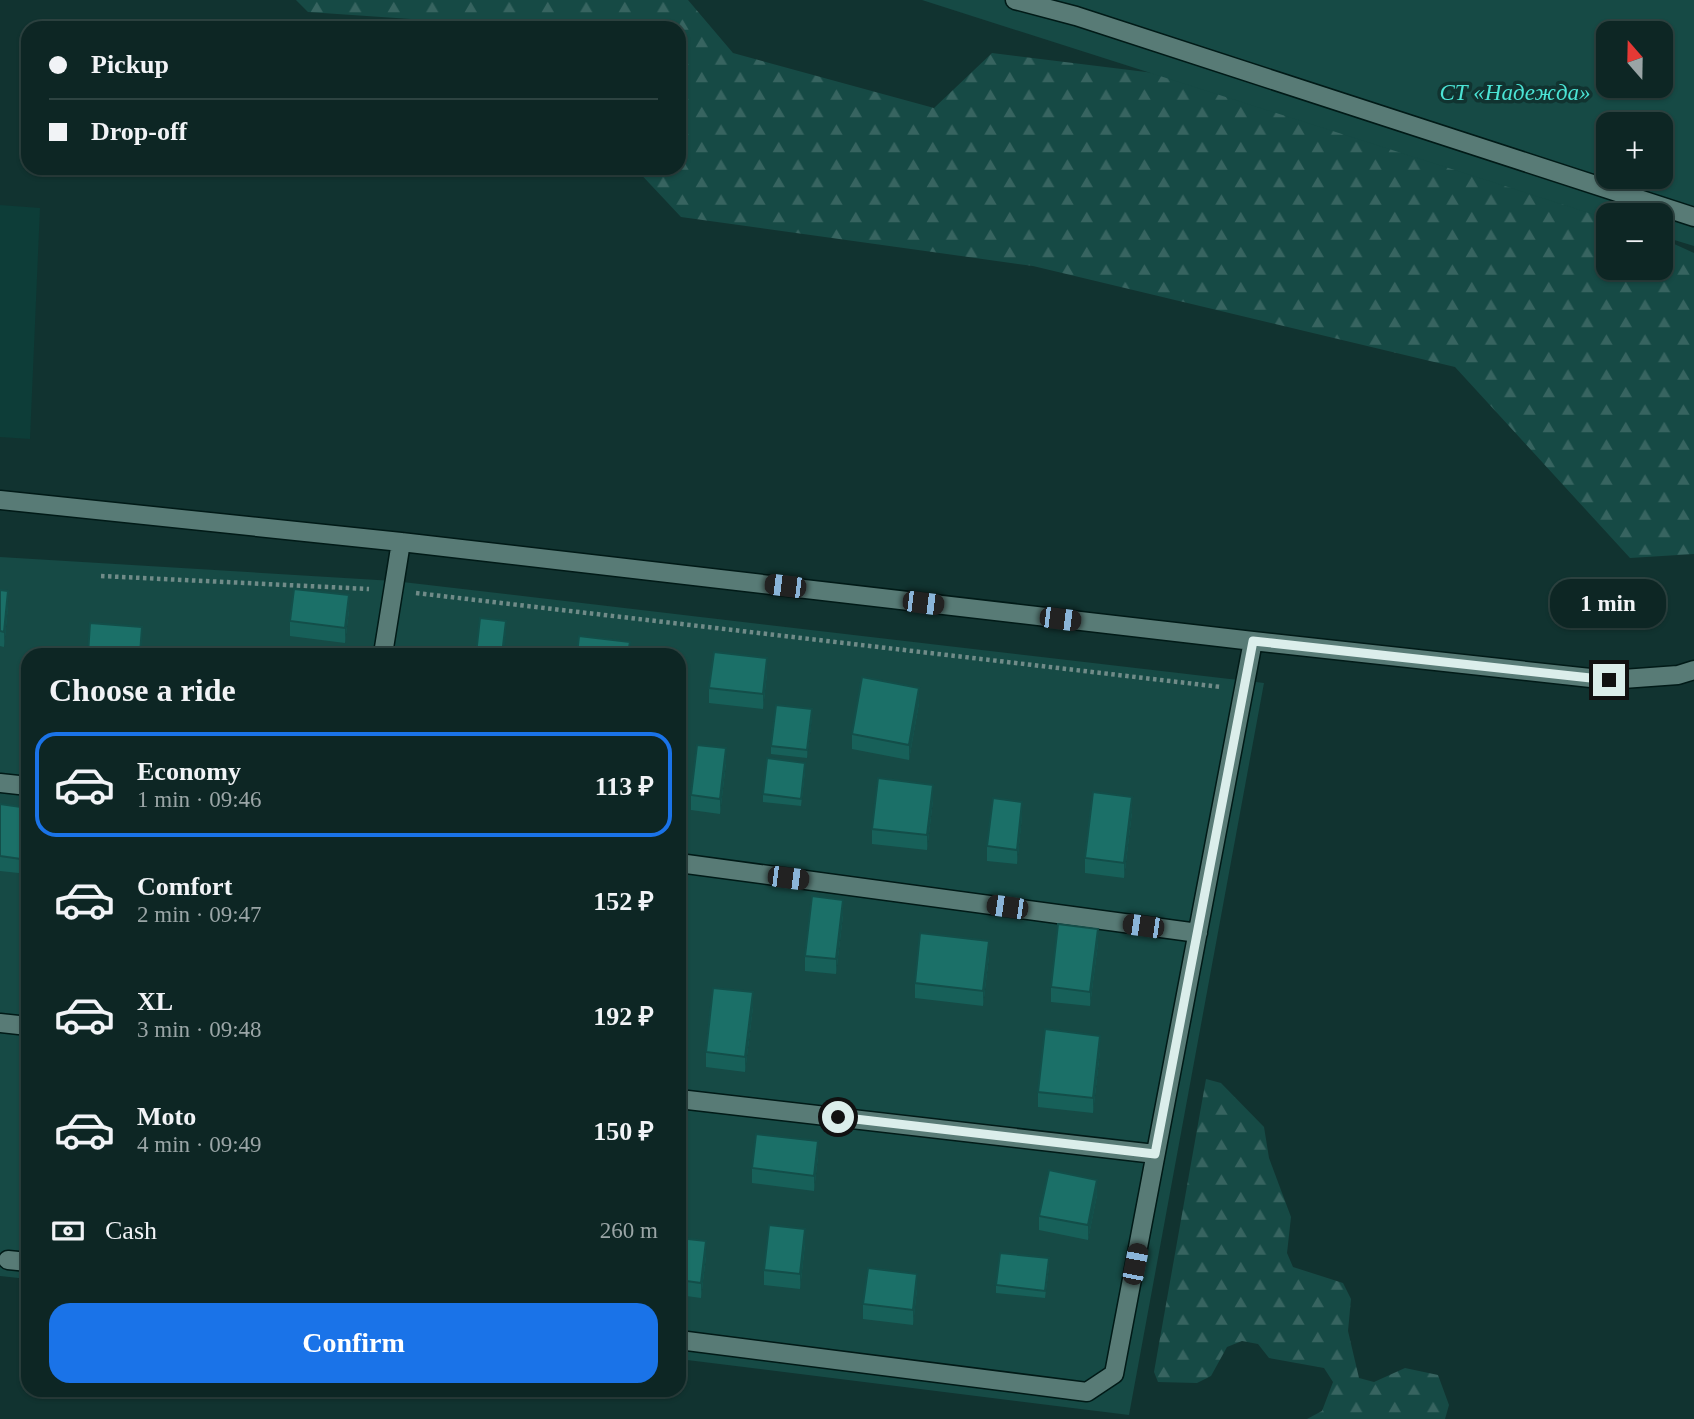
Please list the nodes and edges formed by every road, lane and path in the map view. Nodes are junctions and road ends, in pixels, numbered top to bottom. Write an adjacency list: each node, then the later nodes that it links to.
1 (1015, 0): 2 (street)
2 (1078, 8): 3 (street)
3 (1694, 217)
4 (0, 500): 5 (street)
5 (401, 542): 7 (street); 8 (street)
6 (101, 576): 7 (path)
7 (393, 590): 9 (street); 11 (path)
8 (1253, 641): 10 (street); 11 (street)
9 (384, 648)
10 (1694, 670)
11 (1244, 690): 15 (street)
12 (0, 783): 13 (street)
13 (21, 785)
14 (686, 864): 15 (street)
15 (1198, 933): 19 (street)
16 (0, 1023): 17 (street)
17 (21, 1025)
18 (686, 1100): 19 (street)
19 (1155, 1154): 22 (street)
20 (8, 1260): 21 (street)
21 (21, 1261)
22 (686, 1341)

